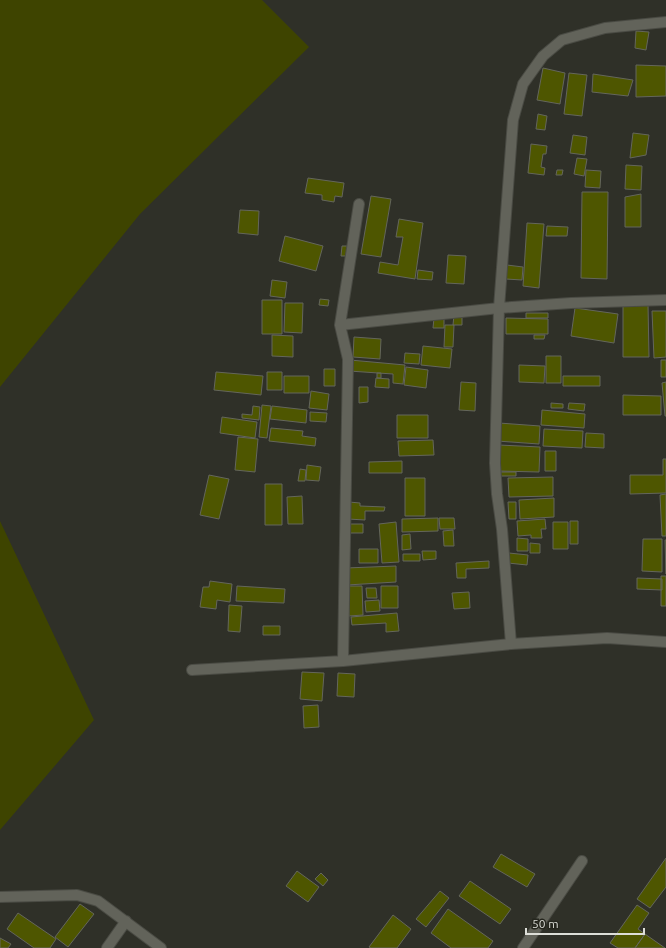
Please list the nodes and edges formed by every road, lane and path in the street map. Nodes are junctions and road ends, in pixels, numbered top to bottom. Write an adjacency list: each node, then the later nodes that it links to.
1 (666, 22): 4 (street)
2 (359, 204): 5 (street)
3 (666, 300): 4 (street)
4 (499, 308): 5 (street); 7 (street)
5 (340, 325): 8 (street)
6 (666, 642): 7 (street)
7 (511, 644): 8 (street)
8 (343, 661): 9 (street)
9 (192, 670)
10 (582, 861): 15 (street)
11 (0, 897): 12 (street)
12 (126, 921): 13 (street); 14 (street)
13 (107, 948)
14 (162, 948)
15 (523, 948)

